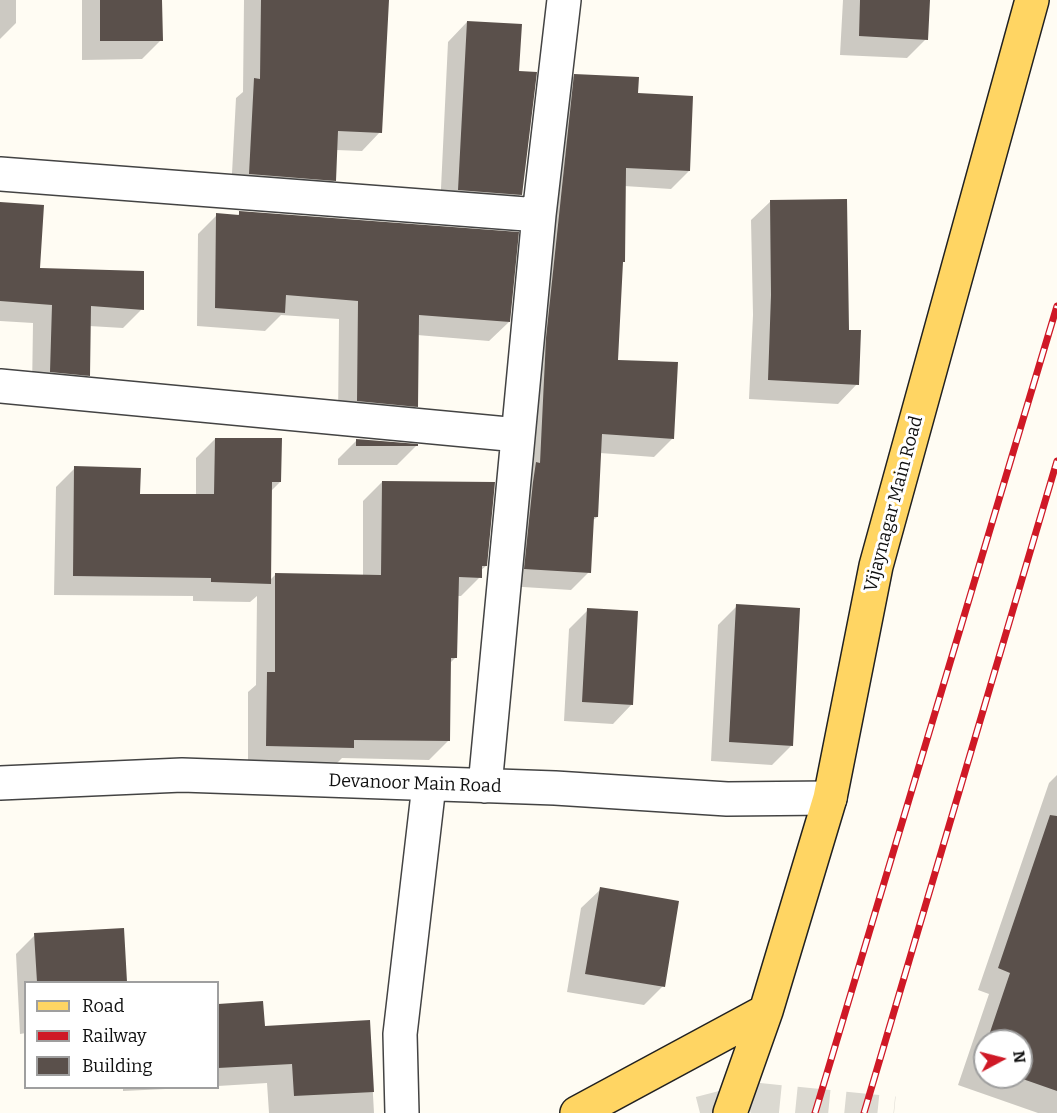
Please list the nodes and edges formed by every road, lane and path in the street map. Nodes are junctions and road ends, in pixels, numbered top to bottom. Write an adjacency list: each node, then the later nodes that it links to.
1 (564, 0): 4 (street)
2 (1032, 0): 10 (main road, Vijaynagar Main Road)
3 (0, 174): 4 (street)
4 (539, 215): 6 (street)
5 (0, 386): 6 (street)
6 (518, 435): 9 (street)
7 (0, 783): 8 (street, Devanoor Main Road)
8 (429, 785): 9 (street, Devanoor Main Road); 12 (street)
9 (486, 786): 10 (street, Devanoor Main Road)
10 (830, 798): 11 (main road, Vijaynagar Main Road)
11 (766, 1011): 13 (main road); 14 (main road, Vijaynagar Main Road)
12 (402, 1113)
13 (578, 1113)
14 (730, 1113)

